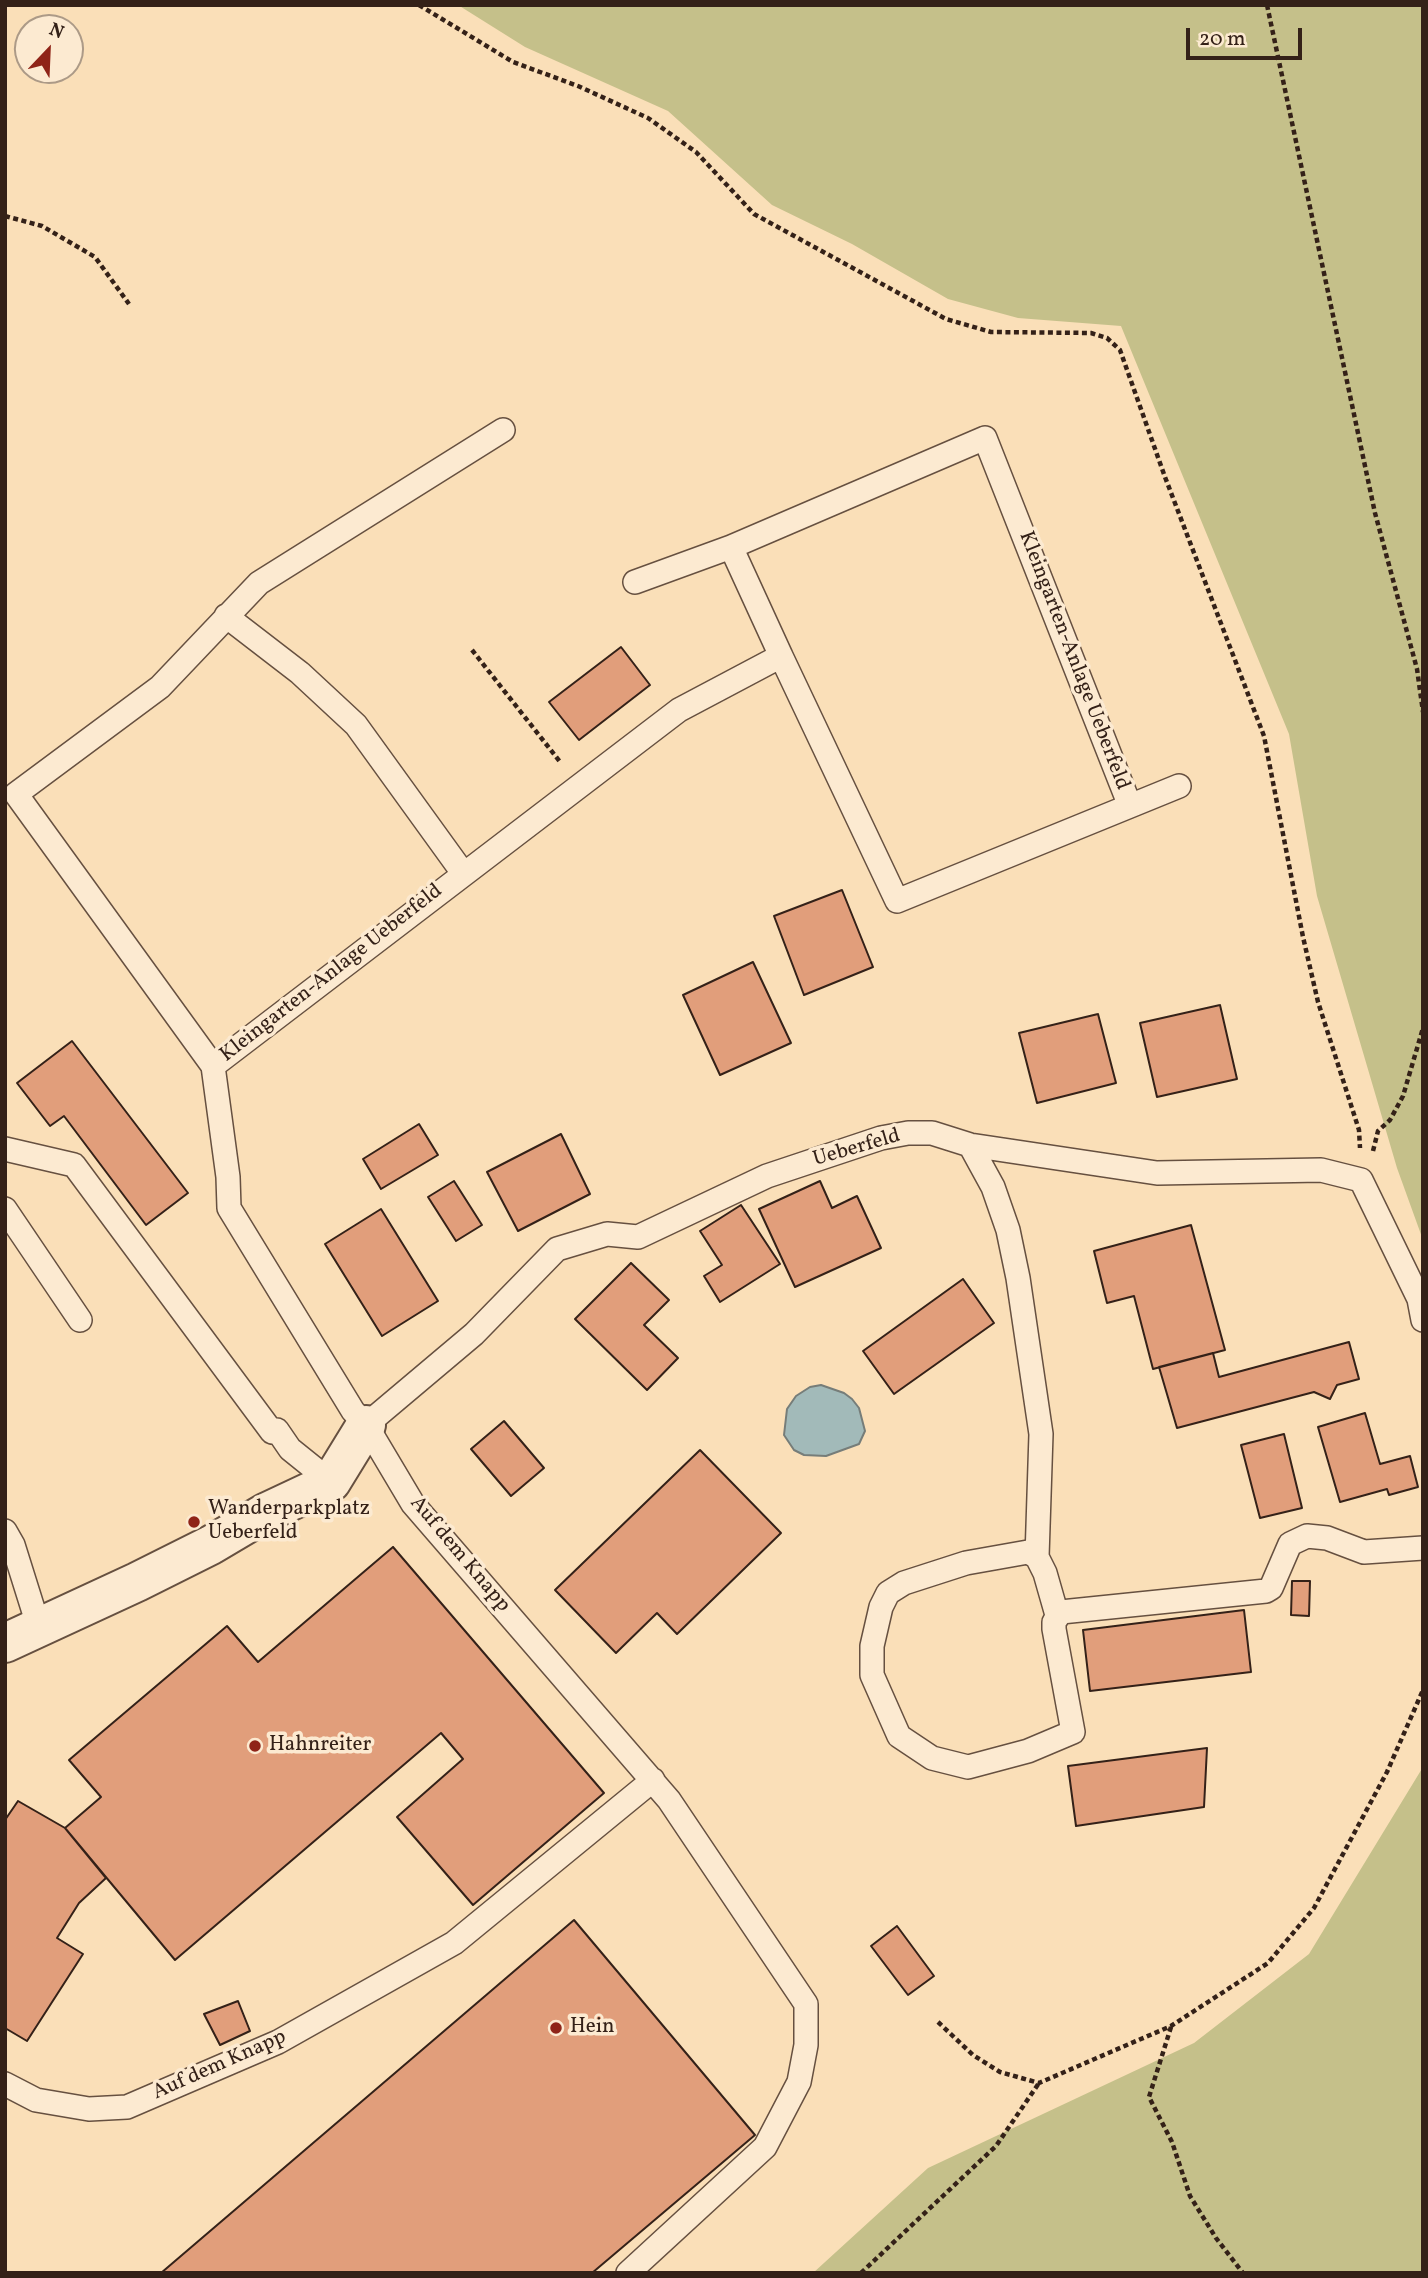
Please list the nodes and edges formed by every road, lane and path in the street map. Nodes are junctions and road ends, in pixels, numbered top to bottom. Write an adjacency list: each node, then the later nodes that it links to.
1 (1267, 5): 10 (path)
2 (5, 216): 3 (path)
3 (129, 304)
4 (503, 430): 7 (lane)
5 (732, 547): 6 (lane); 9 (lane, Kleingarten-Anlage Ueberfeld); 13 (lane, Kleingarten-Anlage Ueberfeld)
6 (635, 582)
7 (226, 615): 14 (lane); 16 (lane)
8 (472, 650): 11 (path)
9 (780, 656): 11 (lane, Kleingarten-Anlage Ueberfeld); 13 (lane, Kleingarten-Anlage Ueberfeld)
10 (1423, 712)
11 (579, 785): 14 (lane, Kleingarten-Anlage Ueberfeld)
12 (1179, 786): 13 (lane)
13 (1130, 806)
14 (463, 873): 16 (lane, Kleingarten-Anlage Ueberfeld)
15 (1423, 1028): 19 (path)
16 (212, 1066): 23 (lane, Kleingarten-Anlage Ueberfeld)
17 (970, 1144): 19 (lane, Ueberfeld); 23 (lane, Ueberfeld); 27 (lane)
18 (5, 1149): 24 (lane)
19 (1365, 1184): 22 (lane)
20 (5, 1209): 21 (lane)
21 (80, 1320)
22 (1423, 1320)
23 (366, 1425): 24 (street); 31 (lane, Auf dem Knapp)
24 (331, 1482): 29 (street)
25 (5, 1531): 29 (lane)
26 (1423, 1548): 28 (lane)
27 (1037, 1557): 28 (lane); 28 (lane)
28 (1057, 1615)
29 (22, 1635)
30 (1423, 1690): 33 (path)
31 (653, 1780): 35 (lane, Auf dem Knapp); 36 (lane, Auf dem Knapp)
32 (938, 2022): 34 (path)
33 (1171, 2026): 34 (path); 38 (path)
34 (1039, 2083): 37 (path)
35 (5, 2084)
36 (628, 2273)
37 (861, 2273)
38 (1243, 2273)

